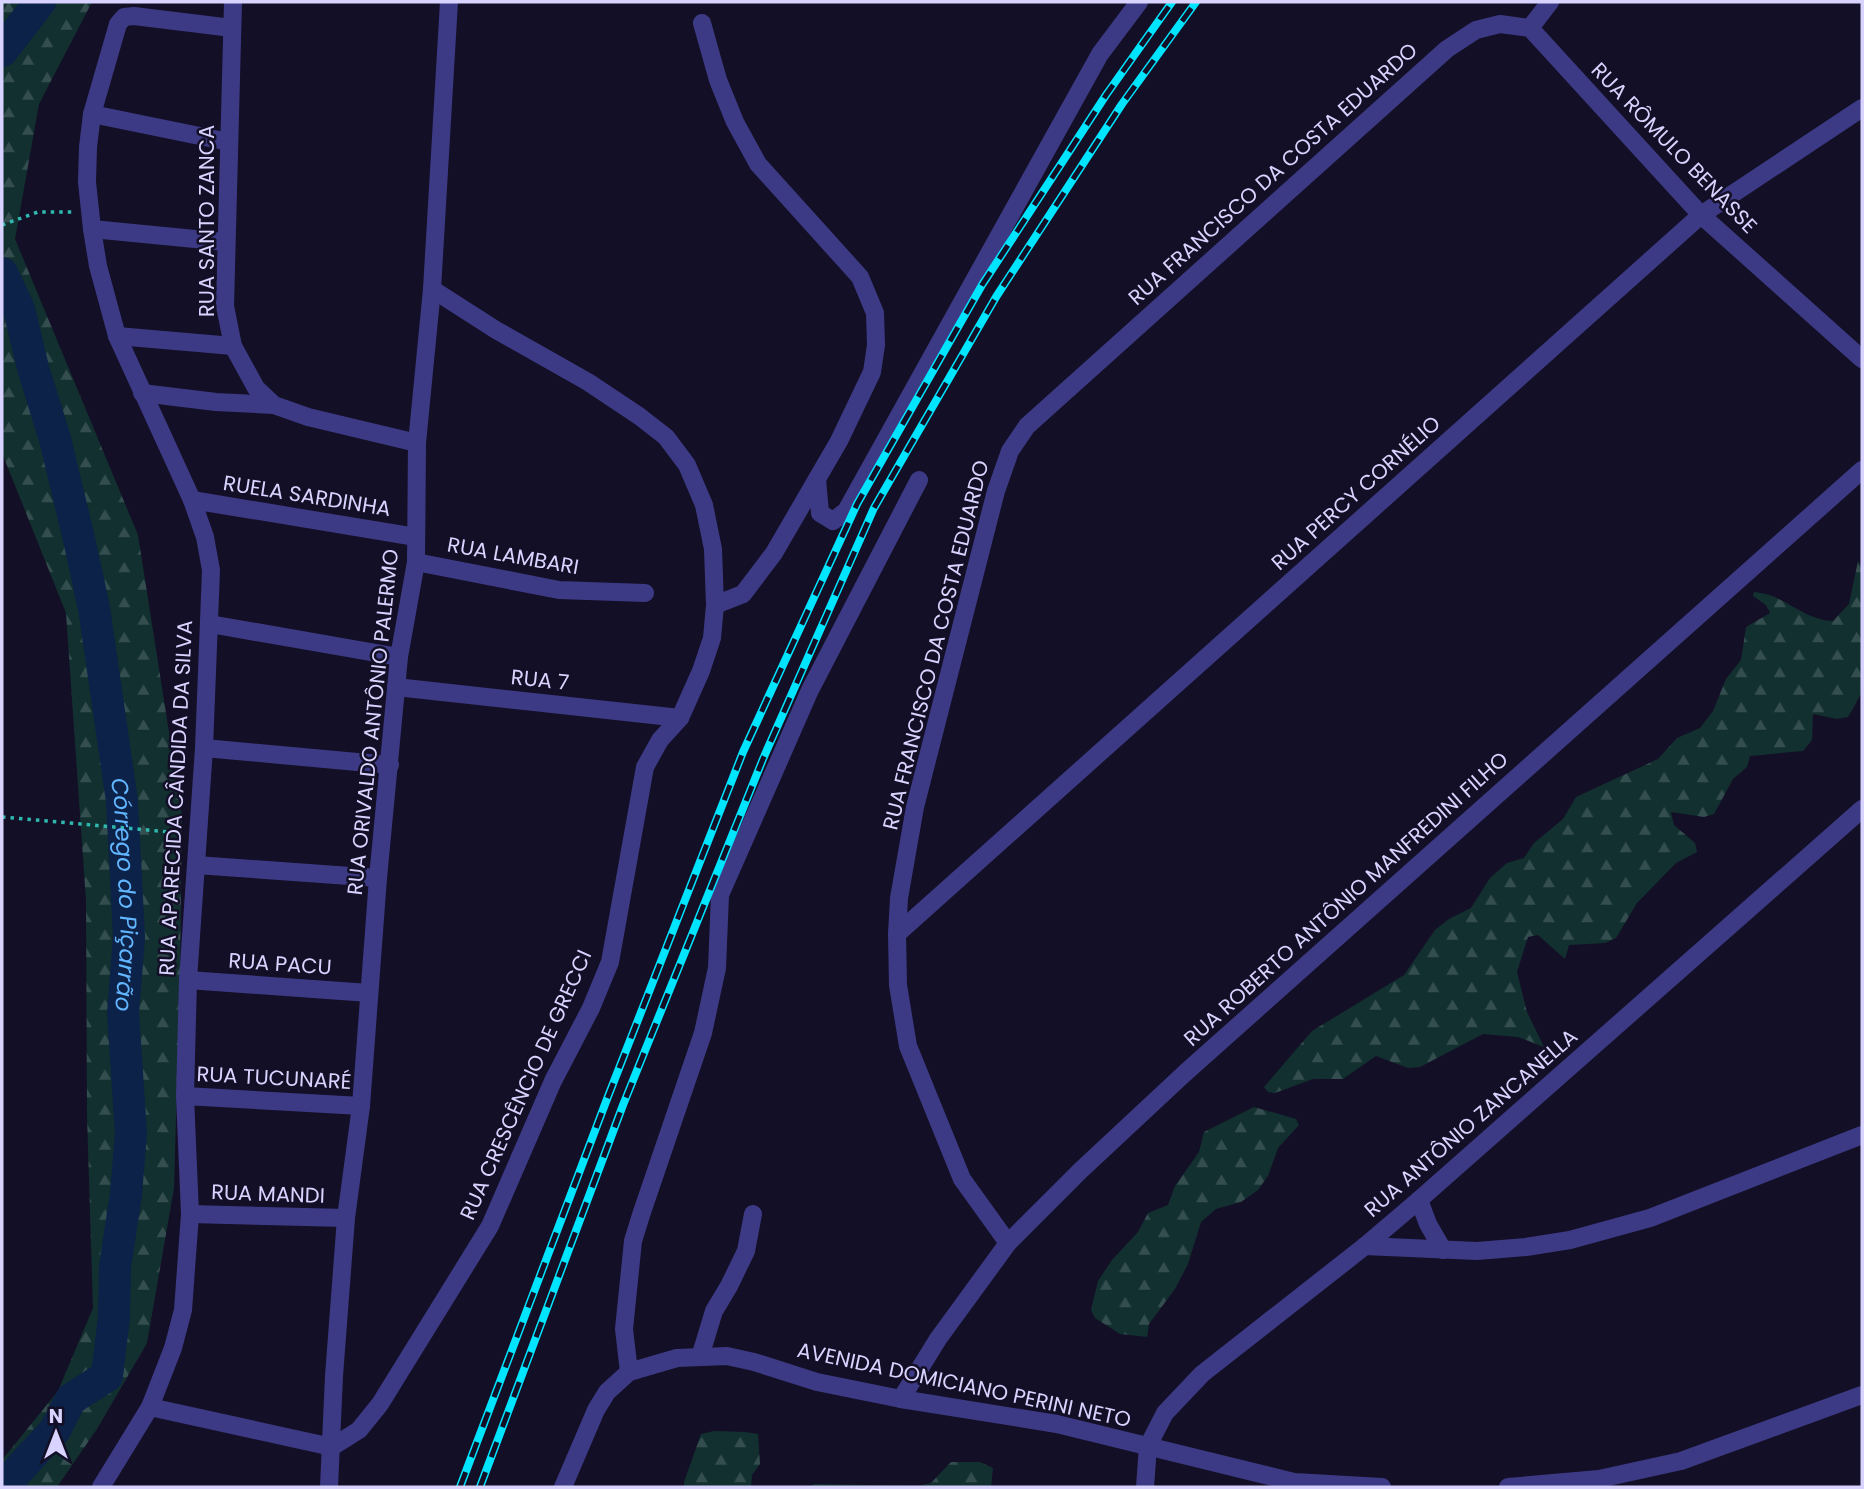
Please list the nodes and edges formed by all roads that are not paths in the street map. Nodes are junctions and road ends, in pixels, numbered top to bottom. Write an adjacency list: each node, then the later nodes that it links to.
1 (233, 2): 6 (street, RUA SANTO ZANCA)
2 (449, 2): 14 (street, RUA ORIVALDO ANTÔNIO PALERMO)
3 (1139, 2): 22 (street)
4 (1550, 2): 7 (street)
5 (702, 23): 22 (street)
6 (232, 28): 9 (street, RUA APARECIDA CÂNDIDA DA SILVA); 10 (street, RUA SANTO ZANCA)
7 (1530, 28): 11 (street, RUA RÔMULO BENASSE); 38 (street, RUA FRANCISCO DA COSTA EDUARDO)
8 (1862, 108): 11 (street, RUA PERCY CORNÉLIO)
9 (92, 114): 10 (street); 12 (street, RUA APARECIDA CÂNDIDA DA SILVA)
10 (229, 142): 13 (street, RUA SANTO ZANCA)
11 (1701, 215): 17 (street, RUA RÔMULO BENASSE); 38 (street, RUA PERCY CORNÉLIO)
12 (91, 220): 13 (street); 15 (street, RUA APARECIDA CÂNDIDA DA SILVA)
13 (226, 242): 16 (street, RUA SANTO ZANCA)
14 (432, 289): 20 (street, RUA ORIVALDO ANTÔNIO PALERMO); 28 (street, RUA CRESCÊNCIO DE GRECCI)
15 (117, 336): 16 (street); 18 (street, RUA APARECIDA CÂNDIDA DA SILVA)
16 (233, 345): 19 (street, RUA SANTO ZANCA)
17 (1862, 359)
18 (142, 393): 19 (street); 24 (street, RUA APARECIDA CÂNDIDA DA SILVA)
19 (274, 405): 20 (street, RUA SANTO ZANCA)
20 (417, 443): 25 (street, RUA ORIVALDO ANTÔNIO PALERMO)
21 (1862, 470): 48 (street, RUA ROBERTO ANTÔNIO MANFREDINI FILHO)
22 (817, 479): 28 (street)
23 (919, 480): 52 (street)
24 (192, 500): 25 (street, RUELA SARDINHA); 29 (street, RUA APARECIDA CÂNDIDA DA SILVA)
25 (416, 537): 26 (street, RUA ORIVALDO ANTÔNIO PALERMO)
26 (416, 562): 27 (street, RUA LAMBARI); 30 (street, RUA ORIVALDO ANTÔNIO PALERMO)
27 (645, 593)
28 (715, 605): 32 (street, RUA CRESCÊNCIO DE GRECCI)
29 (210, 624): 30 (street); 33 (street, RUA APARECIDA CÂNDIDA DA SILVA)
30 (399, 657): 31 (street, RUA ORIVALDO ANTÔNIO PALERMO)
31 (396, 687): 32 (street, RUA 7); 34 (street, RUA ORIVALDO ANTÔNIO PALERMO)
32 (680, 718): 57 (street, RUA CRESCÊNCIO DE GRECCI)
33 (204, 748): 34 (street); 36 (street, RUA APARECIDA CÂNDIDA DA SILVA)
34 (390, 765): 37 (street, RUA ORIVALDO ANTÔNIO PALERMO)
35 (1862, 809): 44 (street, RUA ANTÔNIO ZANCANELLA)
36 (196, 865): 37 (street); 39 (street, RUA APARECIDA CÂNDIDA DA SILVA)
37 (378, 878): 40 (street, RUA ORIVALDO ANTÔNIO PALERMO)
38 (897, 934): 48 (street, RUA FRANCISCO DA COSTA EDUARDO)
39 (188, 980): 40 (street, RUA PACU); 41 (street, RUA APARECIDA CÂNDIDA DA SILVA)
40 (369, 993): 42 (street, RUA ORIVALDO ANTÔNIO PALERMO)
41 (185, 1096): 42 (street, RUA TUCUNARÉ); 45 (street, RUA APARECIDA CÂNDIDA DA SILVA)
42 (361, 1106): 47 (street, RUA ORIVALDO ANTÔNIO PALERMO)
43 (1862, 1135): 50 (street)
44 (1419, 1200): 49 (street, RUA ANTÔNIO ZANCANELLA); 50 (street)
45 (190, 1214): 47 (street, RUA MANDI); 55 (street, RUA APARECIDA CÂNDIDA DA SILVA)
46 (753, 1214): 51 (street)
47 (346, 1218): 57 (street, RUA ORIVALDO ANTÔNIO PALERMO)
48 (1008, 1243): 54 (street, RUA ROBERTO ANTÔNIO MANFREDINI FILHO)
49 (1364, 1246): 50 (street); 56 (street, RUA ANTÔNIO ZANCANELLA)
50 (1443, 1250)
51 (700, 1357): 52 (street, AVENIDA DOMICIANO PERINI NETO); 54 (street, AVENIDA DOMICIANO PERINI NETO)
52 (629, 1372): 60 (street, AVENIDA DOMICIANO PERINI NETO)
53 (1862, 1395): 63 (street)
54 (901, 1399): 56 (street, AVENIDA DOMICIANO PERINI NETO)
55 (150, 1407): 57 (street); 58 (street, RUA APARECIDA CÂNDIDA DA SILVA)
56 (1148, 1446): 61 (street, RUA ANTÔNIO ZANCANELLA); 62 (street, AVENIDA DOMICIANO PERINI NETO)
57 (332, 1447): 59 (street, RUA ORIVALDO ANTÔNIO PALERMO)
58 (101, 1487)
59 (329, 1487)
60 (563, 1487)
61 (1145, 1487)
62 (1382, 1487)
63 (1508, 1487)

